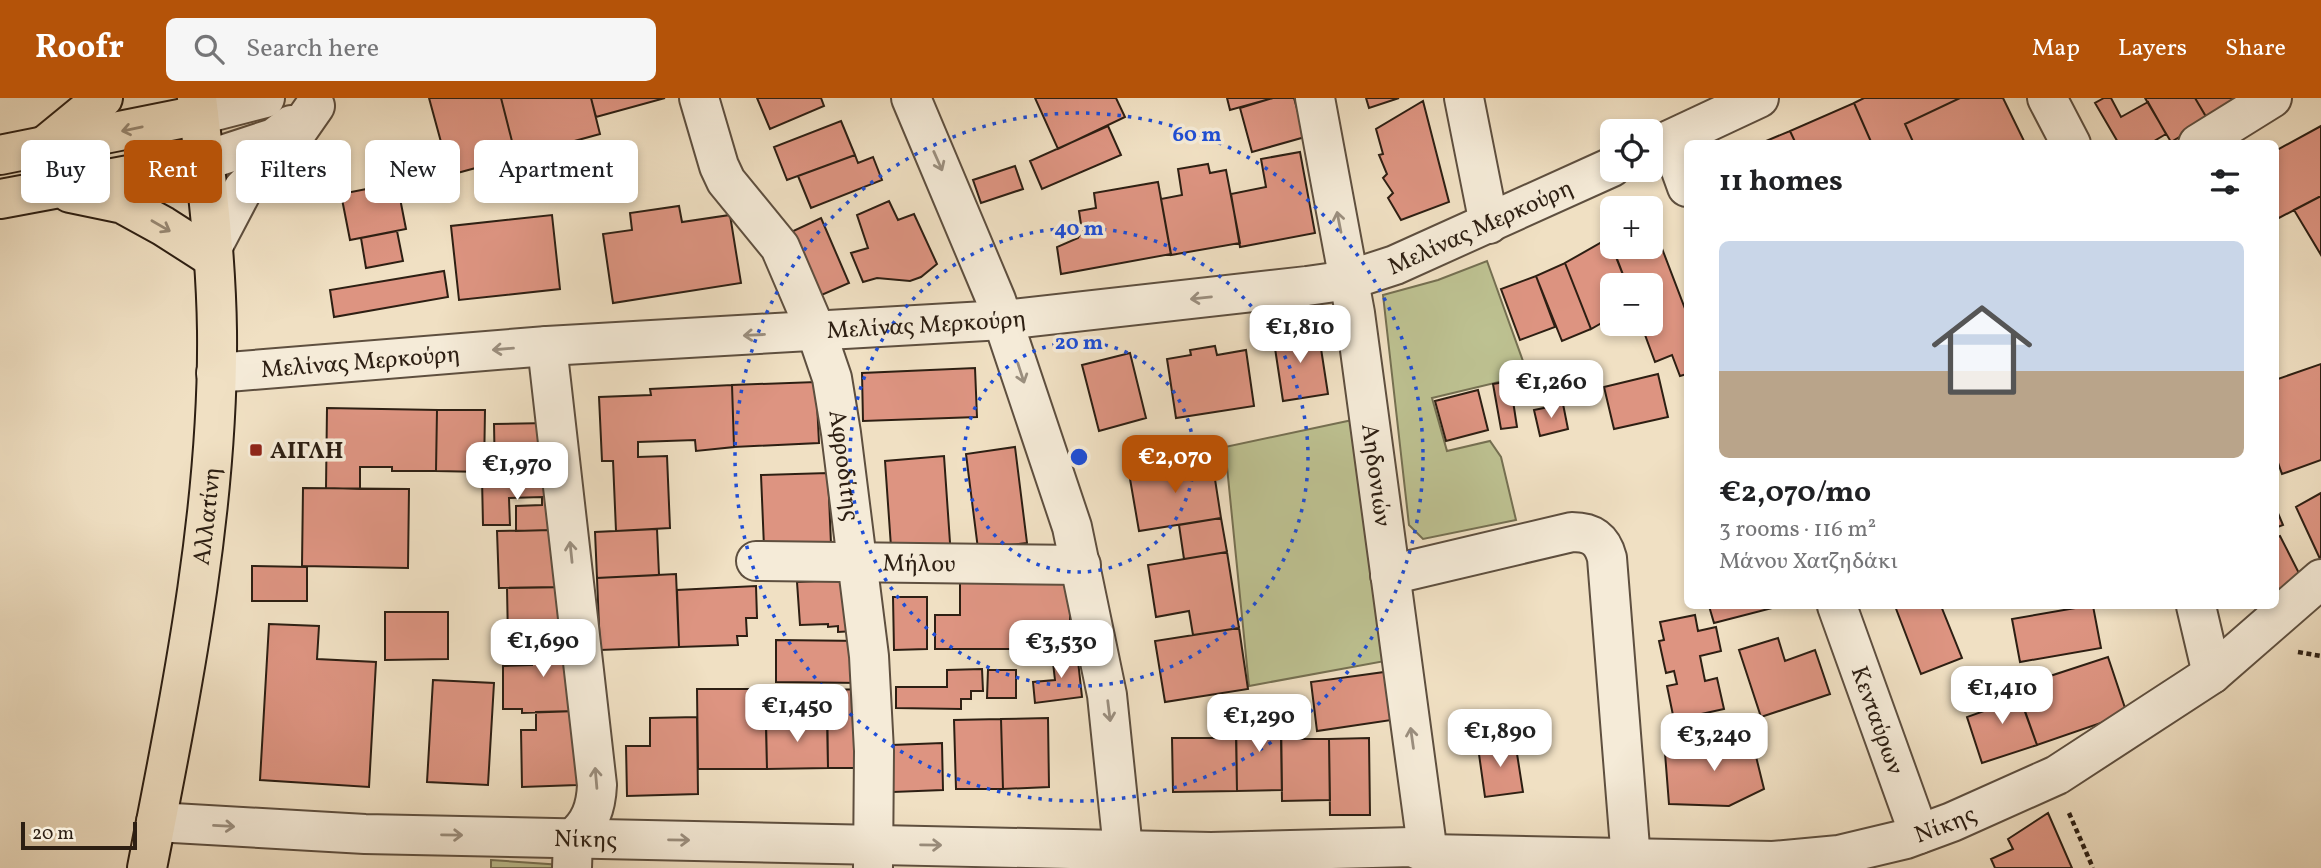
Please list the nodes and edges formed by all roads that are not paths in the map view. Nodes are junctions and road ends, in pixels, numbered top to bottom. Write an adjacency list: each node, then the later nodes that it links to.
1 (103, 98): 12 (main road)
2 (265, 98): 11 (street)
3 (699, 98): 32 (street, Αφροδίτης)
4 (911, 98): 31 (street, one-way to 31)
5 (1315, 98): 30 (street, Αηδονιών, one-way to 5)
6 (1464, 98): 28 (street)
7 (1759, 98): 17 (street)
8 (2046, 98): 15 (street)
9 (2272, 98): 16 (street)
10 (321, 102): 20 (street); 29 (street)
11 (198, 107): 13 (main road, one-way to 13); 14 (main road, Αλλατίνη)
12 (52, 140)
13 (70, 140)
14 (202, 140)
15 (2069, 140)
16 (2204, 140)
17 (1663, 143)
18 (1663, 149): 23 (street)
19 (21, 151): 21 (main road)
20 (222, 154)
21 (0, 155)
22 (1600, 173): 28 (street, Μελίνας Μερκούρη)
23 (1684, 182)
24 (21, 195): 25 (main road)
25 (0, 199)
26 (110, 201): 29 (main road, one-way to 29)
27 (208, 203): 29 (main road, Αλλατίνη)
28 (1489, 224): 30 (street, Μελίνας Μερκούρη)
29 (212, 253): 34 (main road, Αλλατίνη)
30 (1349, 280): 31 (street, Μελίνας Μερκούρη, one-way to 31); 38 (street, Αηδονιών)
31 (1003, 320): 32 (street, Μελίνας Μερκούρη); 37 (street, one-way to 37)
32 (816, 331): 33 (street, Μελίνας Μερκούρη, one-way to 33); 36 (street, Αφροδίτης)
33 (547, 346): 34 (street, Μελίνας Μερκούρη, one-way to 34); 48 (street, one-way to 33)
34 (216, 373): 45 (main road, Αλλατίνη)
35 (756, 561): 36 (street, Μήλου)
36 (859, 564): 37 (street, Μήλου); 49 (street, Αφροδίτης)
37 (1080, 565): 47 (street, one-way to 47)
38 (1390, 575): 50 (street, Αηδονιών, one-way to 38); 51 (street)
39 (2321, 579): 43 (street, Νίκης)
40 (2321, 603): 43 (street)
41 (1838, 609): 46 (street, Κενταύρων)
42 (2197, 609): 44 (street)
43 (2246, 645): 44 (street, Νίκης)
44 (2212, 674): 46 (street, Νίκης)
45 (156, 822): 48 (street, Νίκης, one-way to 48); 53 (main road, Αλλατίνη)
46 (1919, 834): 52 (street, Νίκης)
47 (1123, 849): 49 (street, Νίκης, one-way to 47); 50 (street, Νίκης)
48 (572, 853): 49 (street, Νίκης, one-way to 49)
49 (873, 856)
50 (1418, 856): 51 (street, Νίκης)
51 (1631, 860): 52 (street, Νίκης)
52 (1739, 865)
53 (147, 868)

